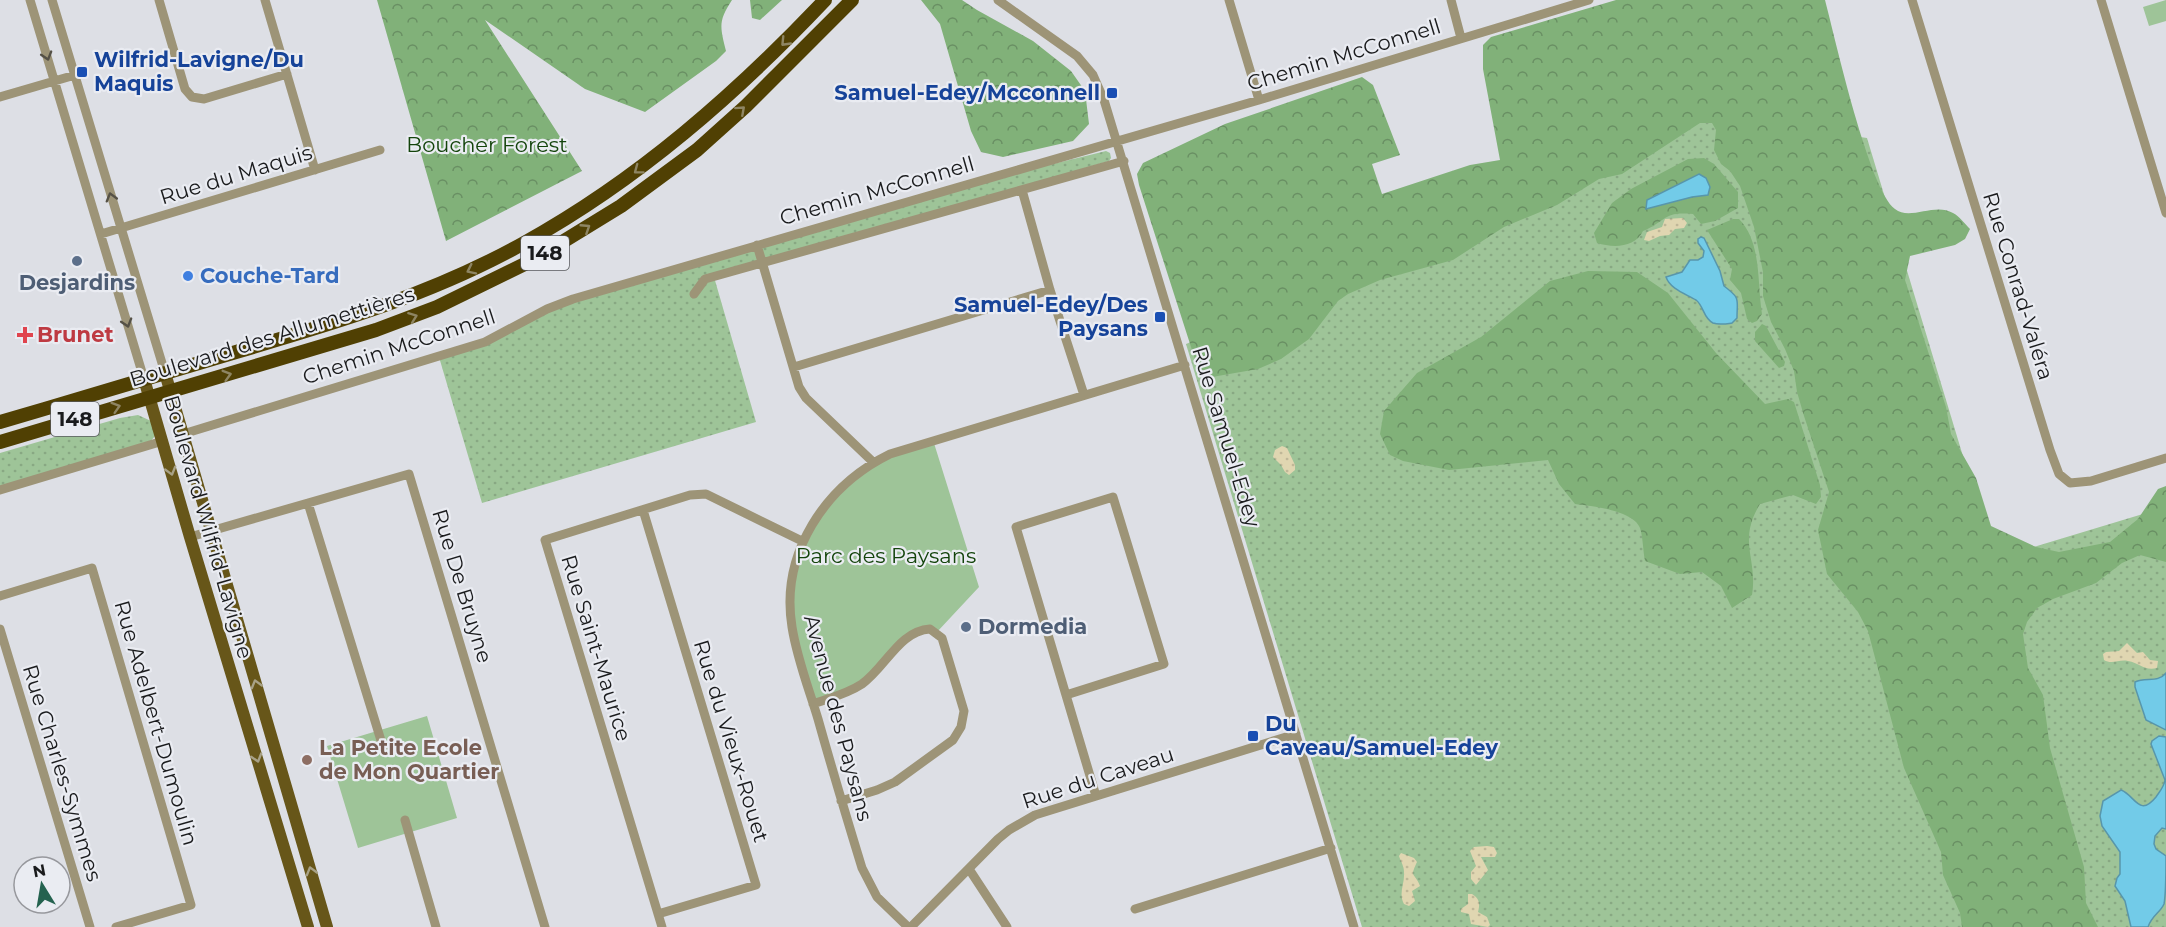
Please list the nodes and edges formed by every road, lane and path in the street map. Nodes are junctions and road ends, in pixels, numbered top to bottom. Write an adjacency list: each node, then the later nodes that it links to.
1 (30, 0): 16 (street, Boulevard Wilfrid-Lavigne, one-way to 16)
2 (52, 0): 15 (street, Boulevard Wilfrid-Lavigne)
3 (159, 0): 14 (street)
4 (265, 0): 14 (street)
5 (825, 0): 33 (highway, Boulevard des Allumettières / 148, one-way to 33)
6 (852, 0): 35 (highway, Boulevard des Allumettières / 148, one-way to 6)
7 (998, 0): 19 (street, Rue Samuel-Edey)
8 (1229, 0): 18 (street)
9 (1451, 0): 13 (street)
10 (1589, 0): 13 (street, Chemin McConnell)
11 (1912, 0): 42 (street, Rue Conrad-Valéra)
12 (2102, 0): 24 (street)
13 (1461, 38): 18 (street, Chemin McConnell)
14 (287, 74): 22 (street)
15 (75, 75): 16 (street); 25 (street, Boulevard Wilfrid-Lavigne, one-way to 15)
16 (55, 80): 17 (street); 26 (street, Boulevard Wilfrid-Lavigne)
17 (0, 96)
18 (1259, 100): 19 (street, Chemin McConnell)
19 (1118, 140): 21 (street, Rue Samuel-Edey); 27 (street, Chemin McConnell)
20 (380, 150): 22 (street, Rue du Maquis)
21 (1124, 161): 23 (street); 31 (street, Rue Samuel-Edey)
22 (315, 170): 25 (street, Rue du Maquis)
23 (1022, 190): 28 (street); 29 (street)
24 (2166, 213)
25 (120, 228): 26 (street, Rue du Maquis); 33 (street, Boulevard Wilfrid-Lavigne)
26 (101, 234): 34 (street, Boulevard Wilfrid-Lavigne, one-way to 34)
27 (757, 245): 28 (street); 39 (street, Chemin McConnell)
28 (763, 265): 30 (street); 32 (street)
29 (1050, 290): 32 (street); 36 (street)
30 (694, 294)
31 (1185, 365): 36 (street, Avenue des Paysans); 54 (street, Rue Samuel-Edey)
32 (794, 368): 43 (street)
33 (165, 373): 34 (highway, Boulevard des Allumettières / 148); 35 (main road, Boulevard Wilfrid-Lavigne)
34 (144, 379): 37 (main road, Boulevard Wilfrid-Lavigne); 38 (highway, Boulevard des Allumettières / 148)
35 (171, 391): 37 (highway, Boulevard des Allumettières / 148); 39 (main road, Boulevard Wilfrid-Lavigne)
36 (1084, 395): 43 (street, Avenue des Paysans)
37 (150, 397): 40 (main road, Boulevard Wilfrid-Lavigne); 41 (highway, Boulevard des Allumettières / 148, one-way to 37)
38 (0, 422)
39 (183, 434): 47 (main road, Boulevard Wilfrid-Lavigne)
40 (163, 441): 44 (street); 48 (main road, Boulevard Wilfrid-Lavigne, one-way to 48)
41 (0, 442)
42 (2166, 458)
43 (873, 462): 49 (street, Avenue des Paysans)
44 (0, 490)
45 (309, 503): 47 (street, Rue De Bruyne); 55 (street); 68 (street, Rue De Bruyne)
46 (643, 510): 49 (street, Rue Saint-Maurice); 62 (street, Rue Saint-Maurice); 62 (street, Rue du Vieux-Rouet)
47 (210, 531): 48 (street, Rue De Bruyne); 66 (main road, Boulevard Wilfrid-Lavigne, one-way to 47)
48 (190, 537): 65 (main road, Boulevard Wilfrid-Lavigne, one-way to 65)
49 (802, 541): 53 (street, Avenue des Paysans)
50 (0, 596): 64 (street, Rue Adelbert-Dumoulin)
51 (0, 629): 63 (street, Rue Charles-Symmes)
52 (1066, 695): 52 (street); 56 (street)
53 (813, 704): 57 (street, Avenue des Paysans); 57 (street)
54 (1296, 734): 56 (street, Rue du Caveau); 59 (street, Rue Samuel-Edey)
55 (382, 747)
56 (1096, 796): 60 (street, Rue du Caveau)
57 (841, 801): 70 (street, Avenue des Paysans)
58 (405, 820): 67 (street)
59 (1331, 848): 61 (street); 72 (street, Rue Samuel-Edey)
60 (969, 869): 70 (street, Rue du Caveau); 71 (street)
61 (1135, 909)
62 (658, 914): 69 (street, Rue Saint-Maurice)
63 (90, 927)
64 (116, 927)
65 (308, 927)
66 (327, 927)
67 (436, 927)
68 (545, 927)
69 (662, 927)
70 (909, 927)
71 (1007, 927)
72 (1354, 927)

